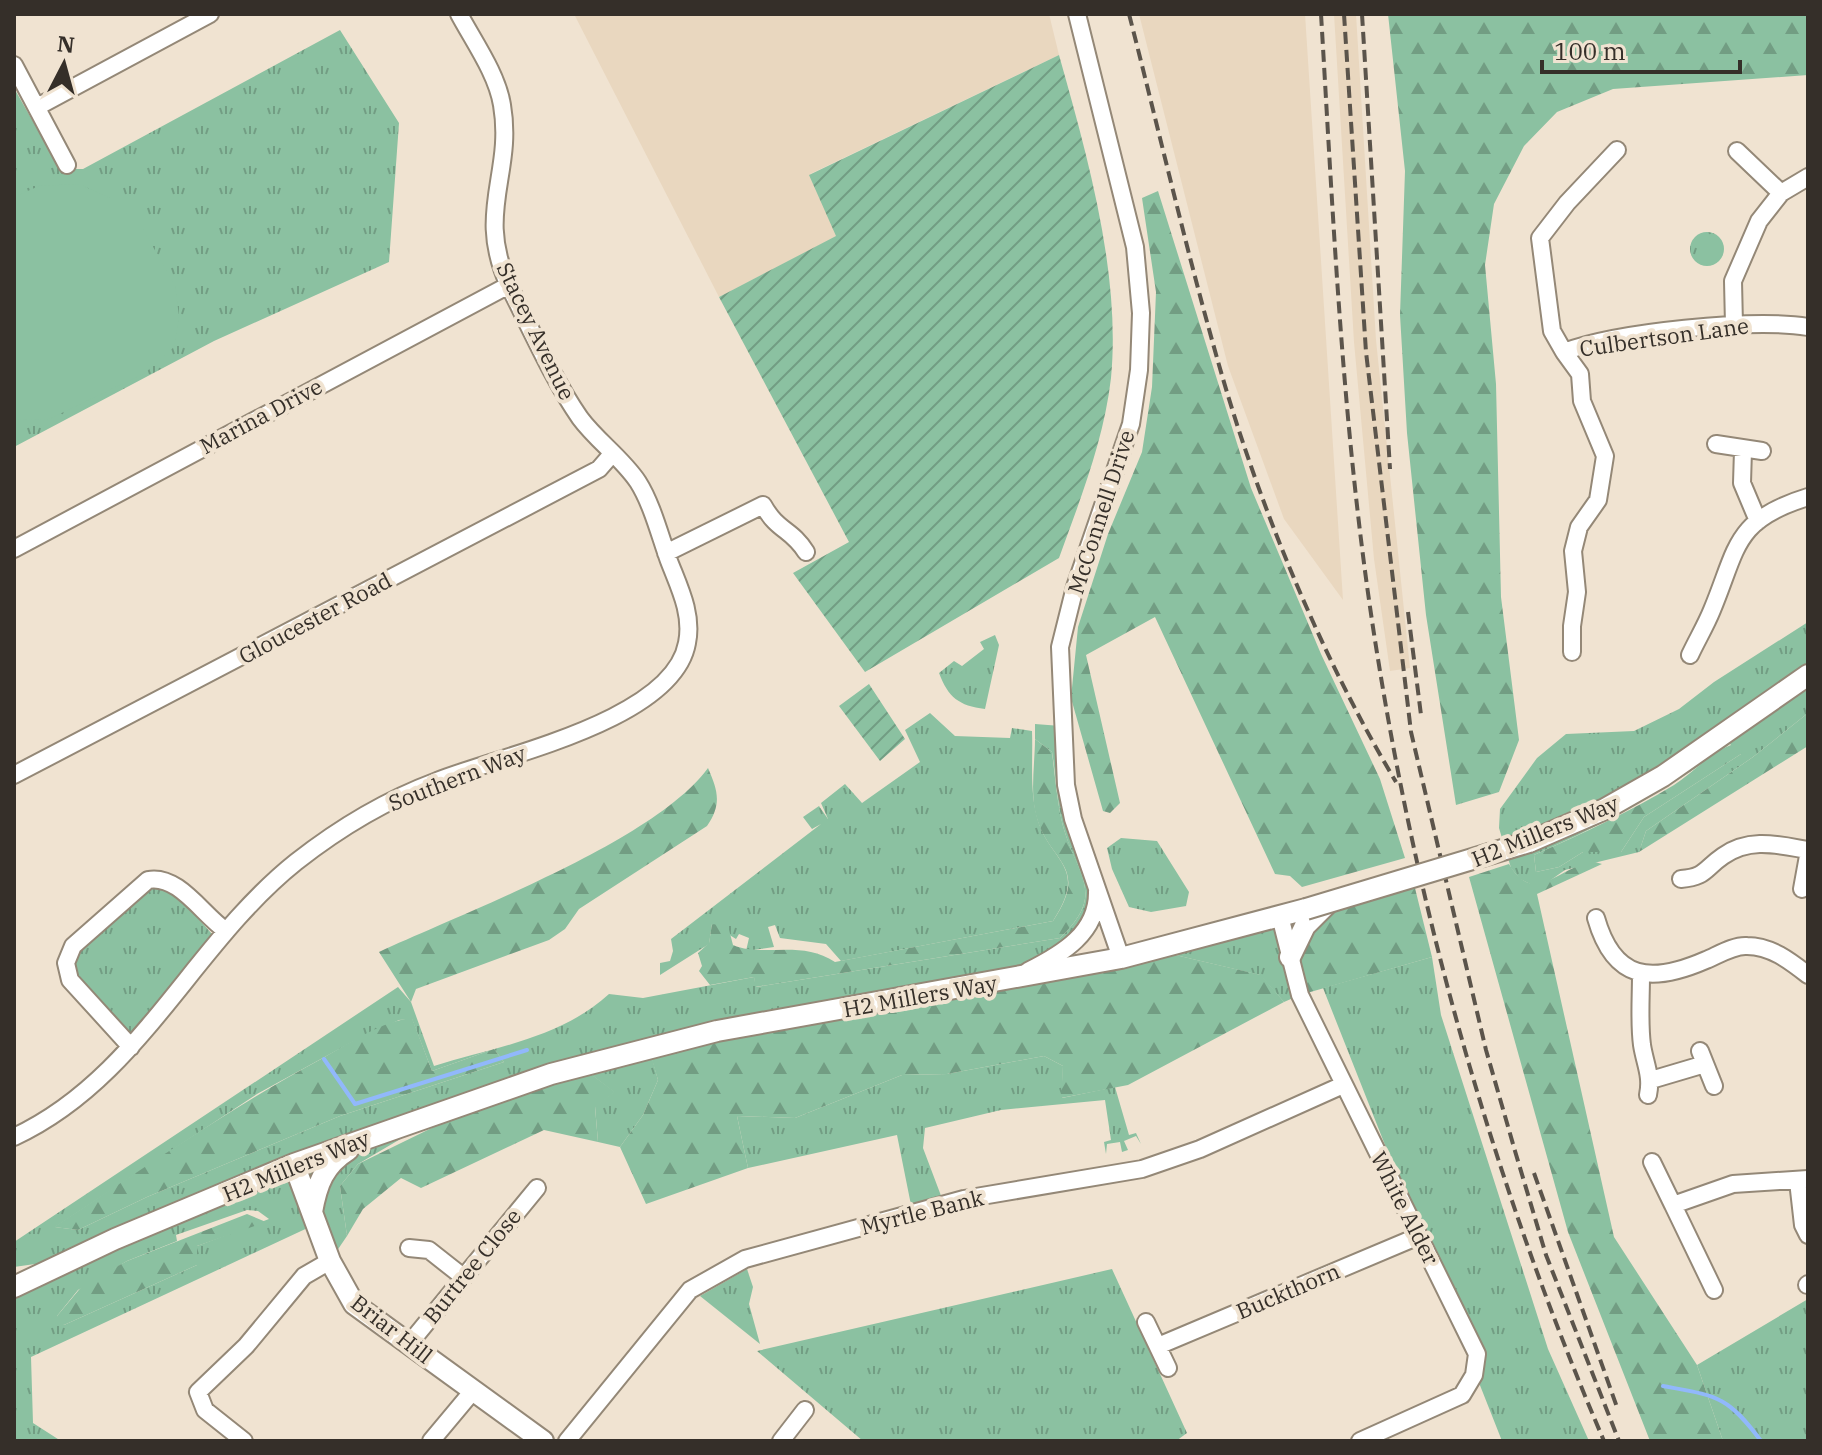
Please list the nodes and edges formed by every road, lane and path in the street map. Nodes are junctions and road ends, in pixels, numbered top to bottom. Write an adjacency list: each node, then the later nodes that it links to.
1 (210, 14): 5 (street)
2 (459, 14): 11 (street, Stacey Avenue)
3 (1077, 14): 30 (street, McConnell Drive)
4 (14, 65): 5 (street)
5 (37, 107): 8 (street)
6 (1617, 150): 14 (street, Culbertson Lane)
7 (1737, 151): 10 (street)
8 (67, 165)
9 (1808, 177): 10 (street)
10 (1781, 193): 12 (street)
11 (509, 285): 18 (street, Stacey Avenue); 21 (street, Marina Drive)
12 (1734, 325): 13 (street, Culbertson Lane); 14 (street, Culbertson Lane)
13 (1808, 327)
14 (1564, 352): 24 (street)
15 (1716, 444): 16 (street)
16 (1743, 450): 17 (street); 20 (street)
17 (1762, 451)
18 (612, 454): 23 (street, Southern Way); 27 (street, Gloucester Road)
19 (1808, 497): 20 (street)
20 (1758, 521): 25 (street)
21 (14, 549)
22 (806, 552): 23 (street)
23 (666, 553): 35 (street, Southern Way)
24 (1572, 652)
25 (1690, 655)
26 (1808, 675): 32 (street, H2 Millers Way, bridge)
27 (14, 775)
28 (1808, 853): 29 (street); 31 (street)
29 (1681, 879)
30 (1097, 882): 37 (street, McConnell Drive); 40 (street)
31 (1800, 889)
32 (1329, 902): 33 (street, H2 Millers Way, bridge); 36 (street)
33 (1280, 916): 36 (street, White Alder); 37 (street, H2 Millers Way)
34 (1596, 918): 38 (street)
35 (225, 930): 41 (street, Southern Way); 41 (street)
36 (1290, 957): 42 (street, White Alder)
37 (1121, 958): 40 (street, H2 Millers Way)
38 (1641, 975): 39 (street); 43 (street)
39 (1808, 975)
40 (1009, 980): 44 (street, H2 Millers Way)
41 (131, 1047): 45 (street, Southern Way)
42 (1343, 1085): 53 (street, White Alder); 68 (street, Myrtle Bank)
43 (1714, 1086)
44 (372, 1135): 47 (street, H2 Millers Way); 51 (street)
45 (14, 1137)
46 (1652, 1162): 50 (street)
47 (294, 1164): 51 (street, Briar Hill); 57 (street, H2 Millers Way)
48 (1803, 1180): 50 (street); 52 (street)
49 (537, 1188): 56 (street, Burtree Close)
50 (1673, 1205): 58 (street)
51 (312, 1215): 55 (street, Briar Hill)
52 (1808, 1235)
53 (1419, 1236): 61 (street, Buckthorn); 70 (street, White Alder)
54 (409, 1248): 56 (street)
55 (330, 1261): 60 (street, Briar Hill); 65 (street)
56 (462, 1276): 60 (street, Burtree Close)
57 (14, 1287)
58 (1714, 1290)
59 (1146, 1322): 61 (street)
60 (409, 1344): 63 (street, Briar Hill)
61 (1158, 1346): 62 (street)
62 (1168, 1368)
63 (472, 1392): 66 (street); 67 (street, Briar Hill)
64 (805, 1410): 69 (street)
65 (244, 1441)
66 (431, 1441)
67 (543, 1441)
68 (567, 1441)
69 (781, 1441)
70 (1360, 1441)

